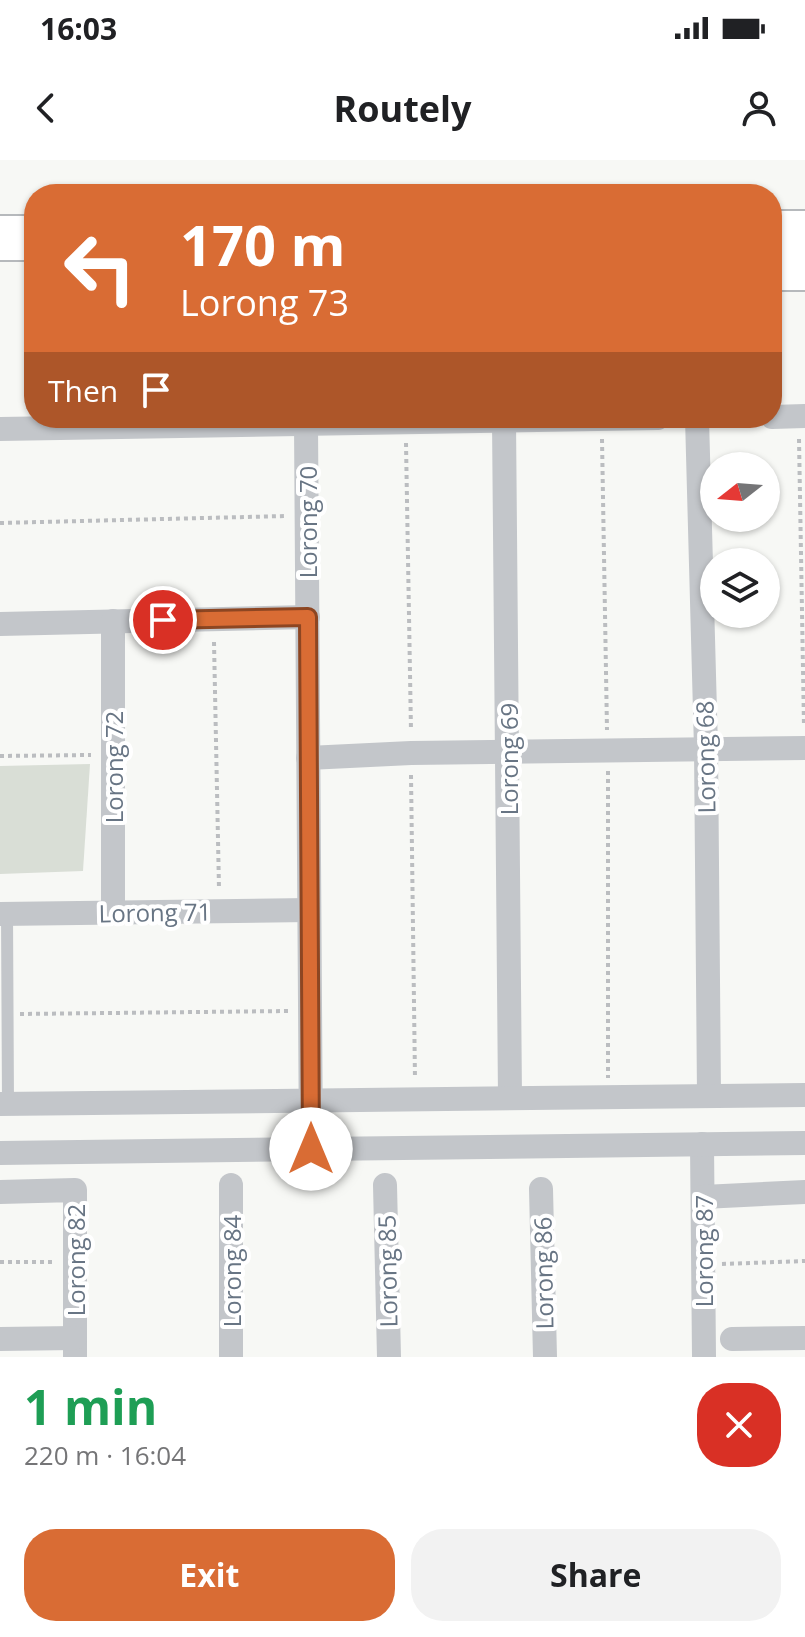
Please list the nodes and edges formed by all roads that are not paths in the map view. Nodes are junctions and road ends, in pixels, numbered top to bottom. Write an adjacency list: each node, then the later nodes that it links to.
1 (782, 233): 2 (highway)
2 (805, 233)
3 (0, 238): 4 (highway)
4 (24, 238)
5 (0, 267): 6 (highway)
6 (24, 267)
7 (782, 268): 8 (highway)
8 (805, 268)
9 (802, 416): 10 (street)
10 (782, 417)
11 (61, 428): 15 (street)
12 (306, 428): 16 (street, Lorong 70)
13 (504, 428): 21 (street, Lorong 69)
14 (697, 428): 19 (street, Lorong 68)
15 (0, 429)
16 (308, 617): 17 (street); 22 (street, Lorong 70)
17 (113, 621): 18 (street); 24 (street, Lorong 72)
18 (0, 624)
19 (706, 748): 20 (street); 21 (street); 26 (street, Lorong 68)
20 (805, 748)
21 (508, 752): 22 (street); 28 (street, Lorong 69)
22 (308, 758): 23 (street, Lorong 70)
23 (309, 910): 24 (street, Lorong 71); 29 (street, Lorong 70)
24 (113, 913): 25 (street, Lorong 71)
25 (4, 914): 30 (lane)
26 (709, 1095): 27 (street); 28 (street)
27 (805, 1095)
28 (510, 1098): 29 (street)
29 (311, 1100): 30 (street); 33 (street, Lorong 70)
30 (4, 1104)
31 (805, 1143): 32 (street)
32 (702, 1144): 33 (street); 40 (street, Lorong 87)
33 (311, 1149): 34 (street)
34 (0, 1153)
35 (231, 1185): 45 (street, Lorong 84)
36 (385, 1185): 46 (street, Lorong 85)
37 (541, 1189): 47 (street, Lorong 86)
38 (0, 1192): 44 (street, Lorong 82)
39 (805, 1192): 40 (street)
40 (703, 1197): 48 (street, Lorong 87)
41 (805, 1338): 43 (street)
42 (0, 1339): 44 (street)
43 (732, 1339)
44 (75, 1348)
45 (231, 1357)
46 (389, 1357)
47 (545, 1357)
48 (704, 1357)

